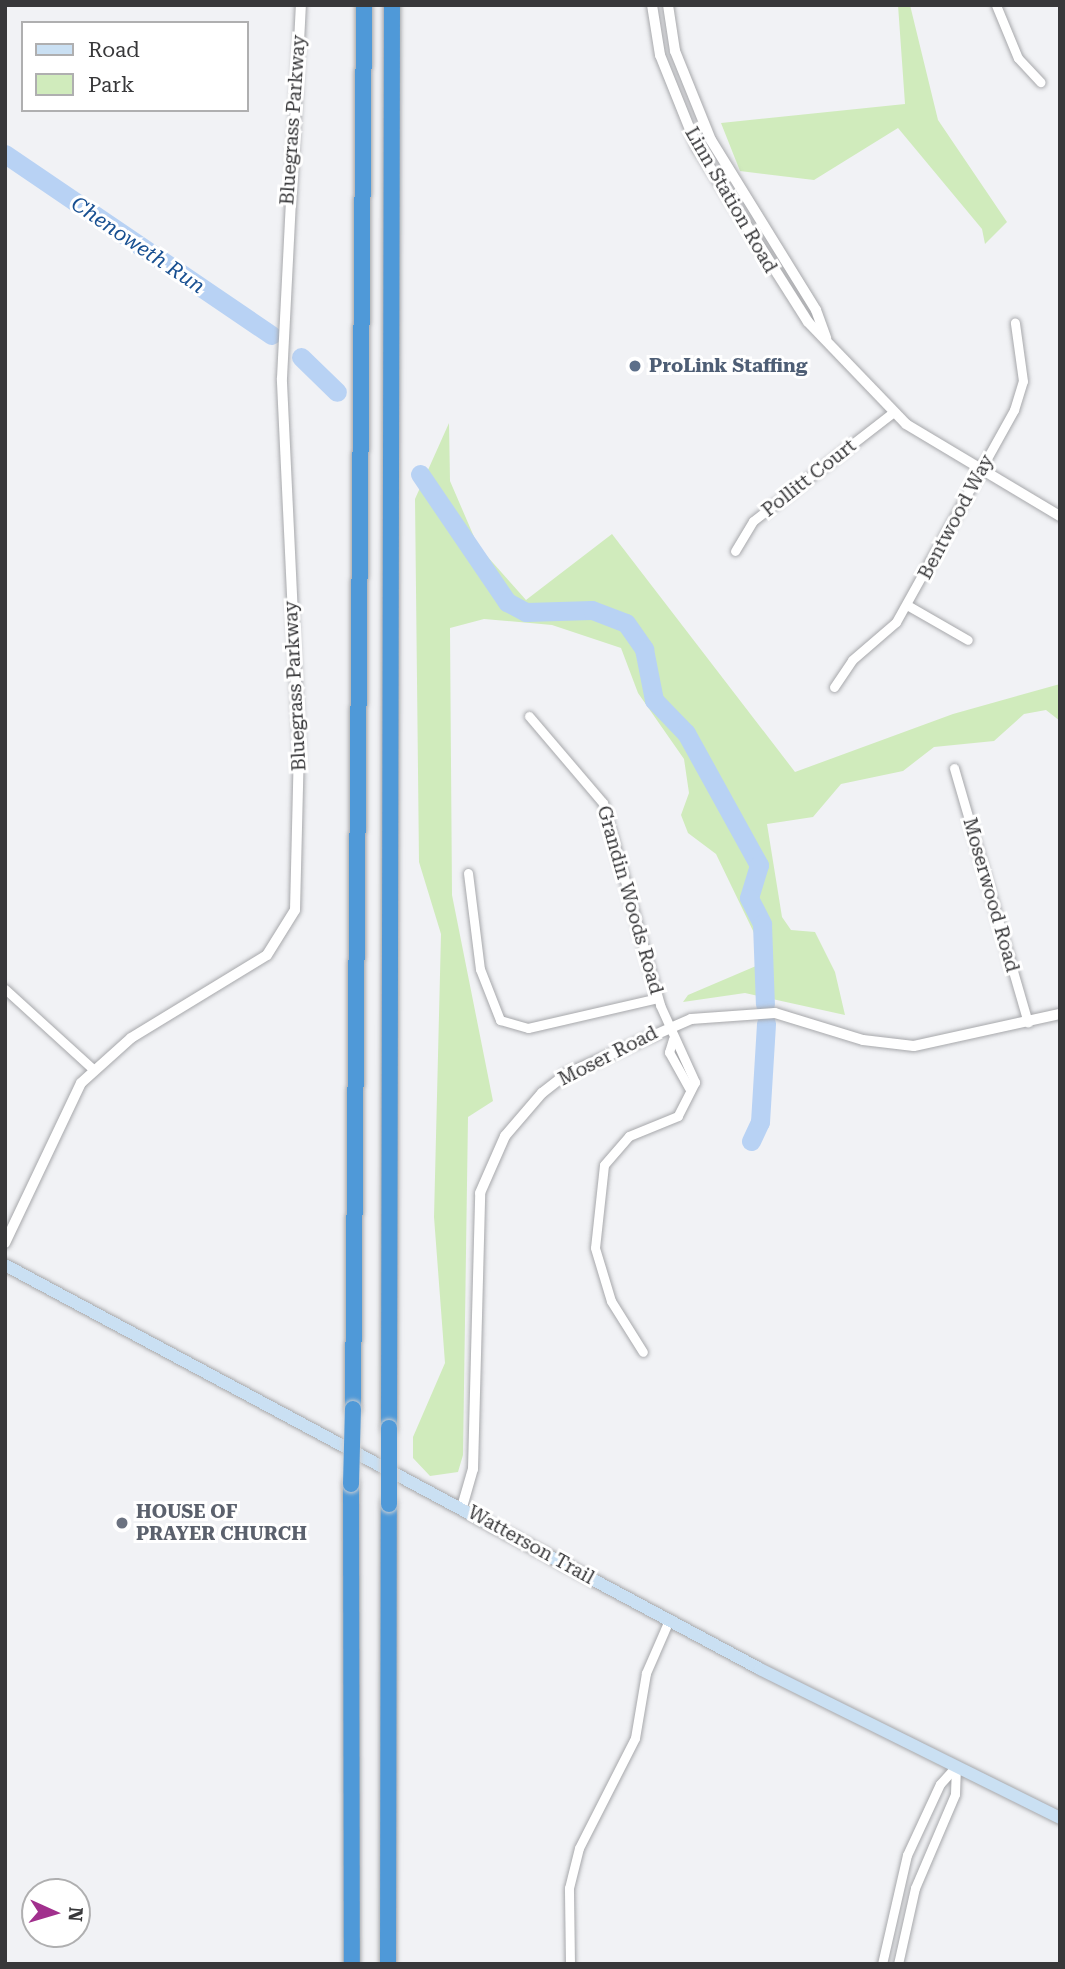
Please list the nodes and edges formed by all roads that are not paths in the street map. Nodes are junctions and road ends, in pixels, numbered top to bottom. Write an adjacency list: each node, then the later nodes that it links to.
1 (301, 5): 25 (street, Bluegrass Parkway)
2 (364, 5): 33 (highway, bridge)
3 (392, 5): 34 (highway, bridge)
4 (652, 5): 9 (street, Linn Station Road)
5 (668, 5): 9 (street, Linn Station Road)
6 (996, 5): 7 (street)
7 (1040, 82)
8 (1016, 323): 11 (street, Bentwood Way)
9 (827, 340): 10 (street, Linn Station Road)
10 (892, 413): 11 (street, Linn Station Road); 13 (street, Pollitt Court)
11 (981, 470): 12 (street, Linn Station Road); 14 (street, Bentwood Way)
12 (1060, 516)
13 (735, 551)
14 (907, 605): 15 (street); 16 (street, Bentwood Way)
15 (968, 640)
16 (834, 687)
17 (529, 716): 21 (street, Grandin Woods Road)
18 (954, 768): 23 (street, Moserwood Road)
19 (468, 873): 21 (street)
20 (5, 989): 25 (street)
21 (658, 998): 24 (street, Grandin Woods Road)
22 (1060, 1014): 23 (street, Moser Road)
23 (1028, 1022): 24 (street, Moser Road)
24 (668, 1026): 28 (street, Grandin Woods Road); 29 (street, Moser Road)
25 (93, 1069): 26 (street, Bluegrass Parkway)
26 (5, 1243)
27 (5, 1265): 29 (main road, Watterson Trail)
28 (643, 1352)
29 (462, 1507): 30 (main road, Watterson Trail)
30 (669, 1620): 31 (main road, Watterson Trail); 35 (street)
31 (956, 1766): 32 (main road, Watterson Trail); 36 (street); 37 (street)
32 (1060, 1818)
33 (352, 1964)
34 (388, 1964)
35 (570, 1964)
36 (882, 1964)
37 (898, 1964)

